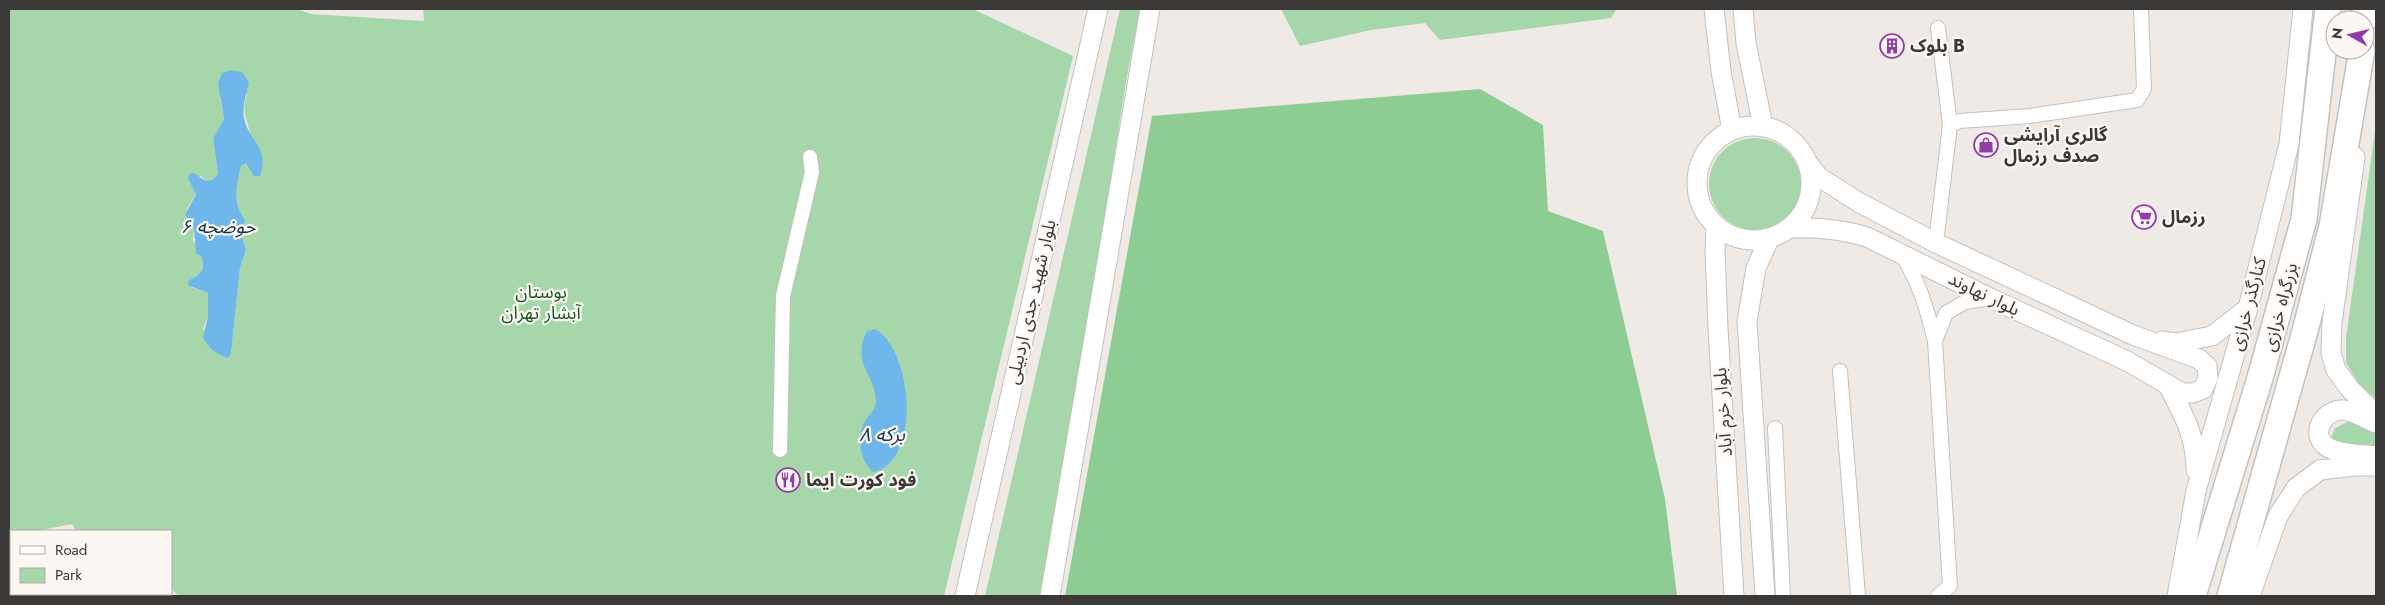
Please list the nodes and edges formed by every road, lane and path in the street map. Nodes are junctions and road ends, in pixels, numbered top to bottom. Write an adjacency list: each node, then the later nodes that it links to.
1 (1098, 9): 36 (street, بلوار شهید جدی اردبیلی)
2 (1150, 9): 37 (street)
3 (1714, 9): 13 (street)
4 (1743, 9): 12 (street)
5 (2141, 9): 11 (street)
6 (2303, 9): 22 (street, کنارگذر خرازی)
7 (2328, 9): 44 (highway, بزرگراه خرازی)
8 (1938, 28): 11 (street)
9 (2360, 60): 45 (highway, بزرگراه خرازی)
10 (2362, 60): 27 (street)
11 (1950, 125): 19 (street)
12 (1763, 126): 13 (street); 15 (street)
13 (1732, 130): 16 (street)
14 (810, 157): 30 (street)
15 (1808, 163): 17 (street); 19 (street, بلوار نهاوند)
16 (1716, 227): 18 (street); 38 (street, بلوار خرم آباد)
17 (1790, 228): 18 (street); 20 (street, بلوار نهاوند)
18 (1769, 239): 34 (street, بلوار خرم آباد)
19 (1936, 243): 23 (street, بلوار نهاوند)
20 (1901, 253): 21 (street, بلوار نهاوند); 24 (street)
21 (1990, 298): 24 (street); 26 (street, بلوار نهاوند)
22 (2248, 308): 23 (street); 33 (street, کنارگذر خرازی)
23 (2134, 335): 26 (street)
24 (1936, 341): 42 (street)
25 (1840, 371): 41 (street)
26 (2169, 387): 33 (street)
27 (2376, 415)
28 (2376, 423): 31 (street)
29 (1775, 428): 35 (street)
30 (780, 450)
31 (2376, 456)
32 (2376, 466): 46 (street)
33 (2196, 490): 43 (street, کنارگذر خرازی)
34 (1759, 506): 35 (street); 39 (street, بلوار خرم آباد)
35 (1779, 506): 40 (street)
36 (965, 596)
37 (1050, 596)
38 (1734, 596)
39 (1765, 596)
40 (1783, 596)
41 (1858, 596)
42 (1938, 596)
43 (2177, 596)
44 (2193, 596)
45 (2230, 596)
46 (2250, 596)

